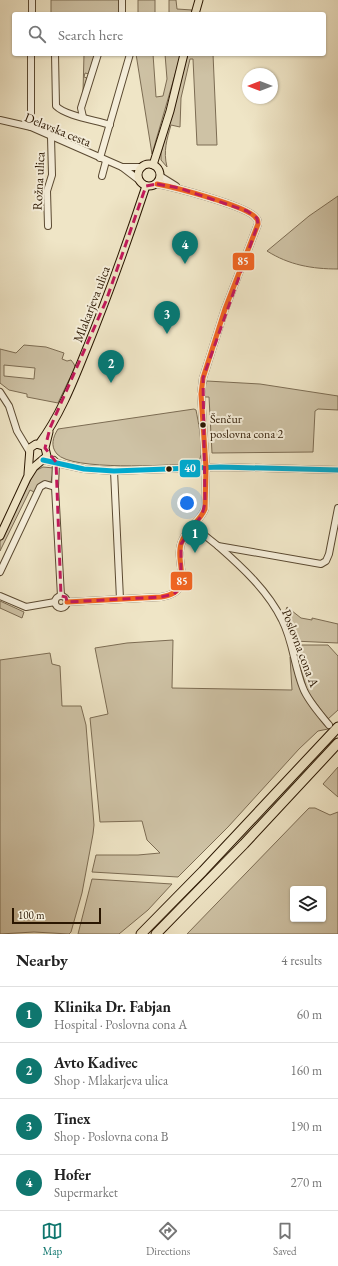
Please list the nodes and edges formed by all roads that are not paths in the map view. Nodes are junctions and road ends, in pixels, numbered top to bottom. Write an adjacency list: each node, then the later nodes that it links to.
1 (32, 0): 4 (street)
2 (122, 0): 5 (street)
3 (199, 0): 6 (main road)
4 (32, 12)
5 (122, 12)
6 (196, 12)
7 (31, 56): 15 (street)
8 (54, 56): 12 (street)
9 (97, 56): 12 (street)
10 (129, 56): 14 (street)
11 (184, 56): 18 (main road)
12 (83, 117): 14 (street)
13 (0, 120): 15 (street, Delavska cesta)
14 (110, 125): 17 (street)
15 (30, 127): 16 (street, Delavska cesta)
16 (51, 137): 17 (street, Delavska cesta); 27 (street, Rožna ulica)
17 (103, 160): 19 (street, Delavska cesta); 21 (street)
18 (152, 165): 20 (main road); 22 (main road)
19 (122, 167): 20 (street); 23 (street)
20 (142, 167): 23 (main road)
21 (102, 176)
22 (160, 176): 24 (main road); 26 (street)
23 (139, 180): 25 (main road)
24 (157, 184): 25 (main road); 26 (street)
25 (146, 186): 30 (main road, Mlakarjeva ulica)
26 (179, 188): 34 (street)
27 (48, 226)
28 (0, 392): 29 (street)
29 (21, 436): 30 (street); 31 (street)
30 (41, 447): 31 (main road); 32 (main road); 33 (street)
31 (29, 454): 32 (main road); 37 (main road)
32 (41, 461): 33 (street); 37 (main road)
33 (56, 462): 36 (street); 38 (street)
34 (206, 468): 35 (street); 36 (street); 40 (street)
35 (338, 470)
36 (114, 471): 46 (street)
37 (27, 478): 41 (main road)
38 (55, 487): 43 (street); 45 (street)
39 (338, 508): 42 (street)
40 (193, 526): 42 (street, Poslovna cona A); 46 (street)
41 (0, 536)
42 (218, 546): 49 (street, Poslovna cona A)
43 (0, 572)
44 (0, 596): 47 (street)
45 (61, 596): 47 (street); 48 (street)
46 (120, 599): 48 (street)
47 (55, 602): 48 (street)
48 (67, 602)
49 (334, 726): 51 (highway)
50 (338, 743): 53 (highway)
51 (143, 932): 52 (highway)
52 (135, 934)
53 (156, 934)

